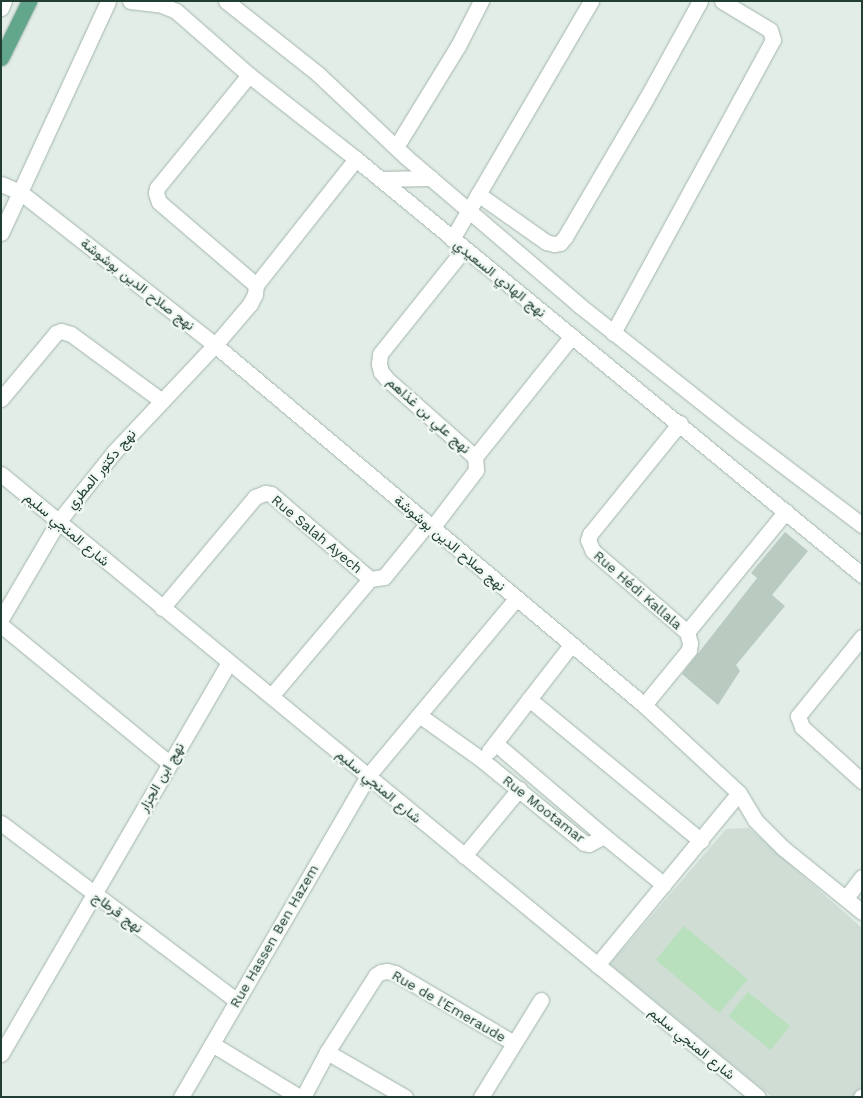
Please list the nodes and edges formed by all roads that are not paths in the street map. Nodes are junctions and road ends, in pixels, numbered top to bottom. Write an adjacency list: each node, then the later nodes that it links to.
1 (4, 1): 10 (street)
2 (29, 1): 11 (main road)
3 (108, 1): 18 (street)
4 (130, 1): 12 (street, نهج الهادي السعيدي)
5 (226, 1): 13 (street)
6 (481, 1): 13 (street)
7 (591, 1): 19 (street)
8 (700, 1): 19 (street)
9 (722, 1): 25 (street)
10 (1, 8)
11 (1, 58)
12 (249, 75): 14 (street, نهج الهادي السعيدي); 24 (street)
13 (396, 147): 15 (street)
14 (356, 159): 16 (street, نهج الهادي السعيدي); 24 (street, نهج دكتور المطري)
15 (431, 178): 16 (street); 20 (street)
16 (380, 179): 22 (street, نهج الهادي السعيدي)
17 (1, 184): 18 (street, نهج صلاح الدين بوشوشة)
18 (20, 192): 21 (street); 27 (street, نهج صلاح الدين بوشوشة)
19 (478, 194): 20 (street)
20 (468, 210): 22 (street); 25 (street)
21 (1, 233)
22 (452, 238): 23 (street, نهج الهادي السعيدي)
23 (464, 249): 26 (street, نهج الهادي السعيدي); 31 (street, نهج علي بن غذاهم)
24 (256, 285): 27 (street, نهج دكتور المطري)
25 (613, 333): 35 (street)
26 (572, 336): 30 (street, نهج الهادي السعيدي); 31 (street, نهج علي بن غذاهم)
27 (215, 345): 29 (street, نهج دكتور المطري); 36 (street, نهج صلاح الدين بوشوشة)
28 (1, 399): 29 (street)
29 (162, 401): 34 (street, نهج دكتور المطري)
30 (680, 423): 33 (street, نهج الهادي السعيدي); 43 (street, Rue Hédi Kallala)
31 (475, 457): 36 (street)
32 (1, 474): 34 (street, شارع المنجي سليم)
33 (786, 512): 37 (street, نهج الهادي السعيدي); 43 (street, Rue Hédi Kallala)
34 (58, 522): 40 (street, شارع المنجي سليم); 41 (street, نهج دكتور المطري)
35 (862, 525)
36 (429, 526): 38 (street); 39 (street, نهج صلاح الدين بوشوشة)
37 (862, 575)
38 (370, 579): 40 (street, Rue Salah Ayech); 47 (street, Rue Salah Ayech)
39 (516, 599): 45 (street, نهج صلاح الدين بوشوشة); 50 (street, Rue Hassen Ben Hazem)
40 (162, 608): 46 (street, شارع المنجي سليم)
41 (1, 619)
42 (1, 625): 53 (street)
43 (687, 632): 49 (street)
44 (862, 637): 55 (street)
45 (570, 645): 48 (street); 49 (street, نهج صلاح الدين بوشوشة)
46 (229, 662): 47 (street, شارع المنجي سليم); 53 (street, نهج ابن الجزار)
47 (271, 696): 54 (street, شارع المنجي سليم)
48 (529, 699): 51 (street); 60 (street)
49 (644, 704): 57 (street, نهج صلاح الدين بوشوشة)
50 (419, 715): 52 (street, Rue Mootamar); 54 (street, Rue Hassen Ben Hazem)
51 (495, 743): 52 (street); 59 (street, Rue Mootamar)
52 (482, 760): 56 (street, Rue Mootamar)
53 (168, 763): 64 (street, نهج ابن الجزار)
54 (367, 777): 61 (street, شارع المنجي سليم); 68 (street, Rue Hassen Ben Hazem)
55 (862, 780)
56 (519, 789): 59 (street, Rue Mootamar); 61 (street)
57 (739, 794): 60 (street); 65 (street, نهج صلاح الدين بوشوشة)
58 (1, 823): 64 (street, نهج قرطاج)
59 (604, 836): 63 (street)
60 (701, 842): 63 (street)
61 (464, 856): 67 (street, شارع المنجي سليم)
62 (862, 877): 65 (street)
63 (664, 885): 67 (street)
64 (94, 893): 68 (street, نهج قرطاج); 73 (street, نهج ابن الجزار)
65 (846, 898): 66 (street, نهج صلاح الدين بوشوشة)
66 (862, 912)
67 (597, 964): 79 (street, شارع المنجي سليم)
68 (236, 1000): 71 (street, Rue Hassen Ben Hazem)
69 (541, 1000): 70 (street)
70 (514, 1043): 72 (street, Rue de l'Emeraude); 78 (street)
71 (212, 1044): 74 (street, Rue Hassen Ben Hazem); 75 (street)
72 (328, 1052): 76 (street, Rue de l'Emeraude); 77 (street)
73 (1, 1054)
74 (181, 1097)
75 (299, 1097)
76 (303, 1097)
77 (405, 1097)
78 (482, 1097)
79 (758, 1097)

